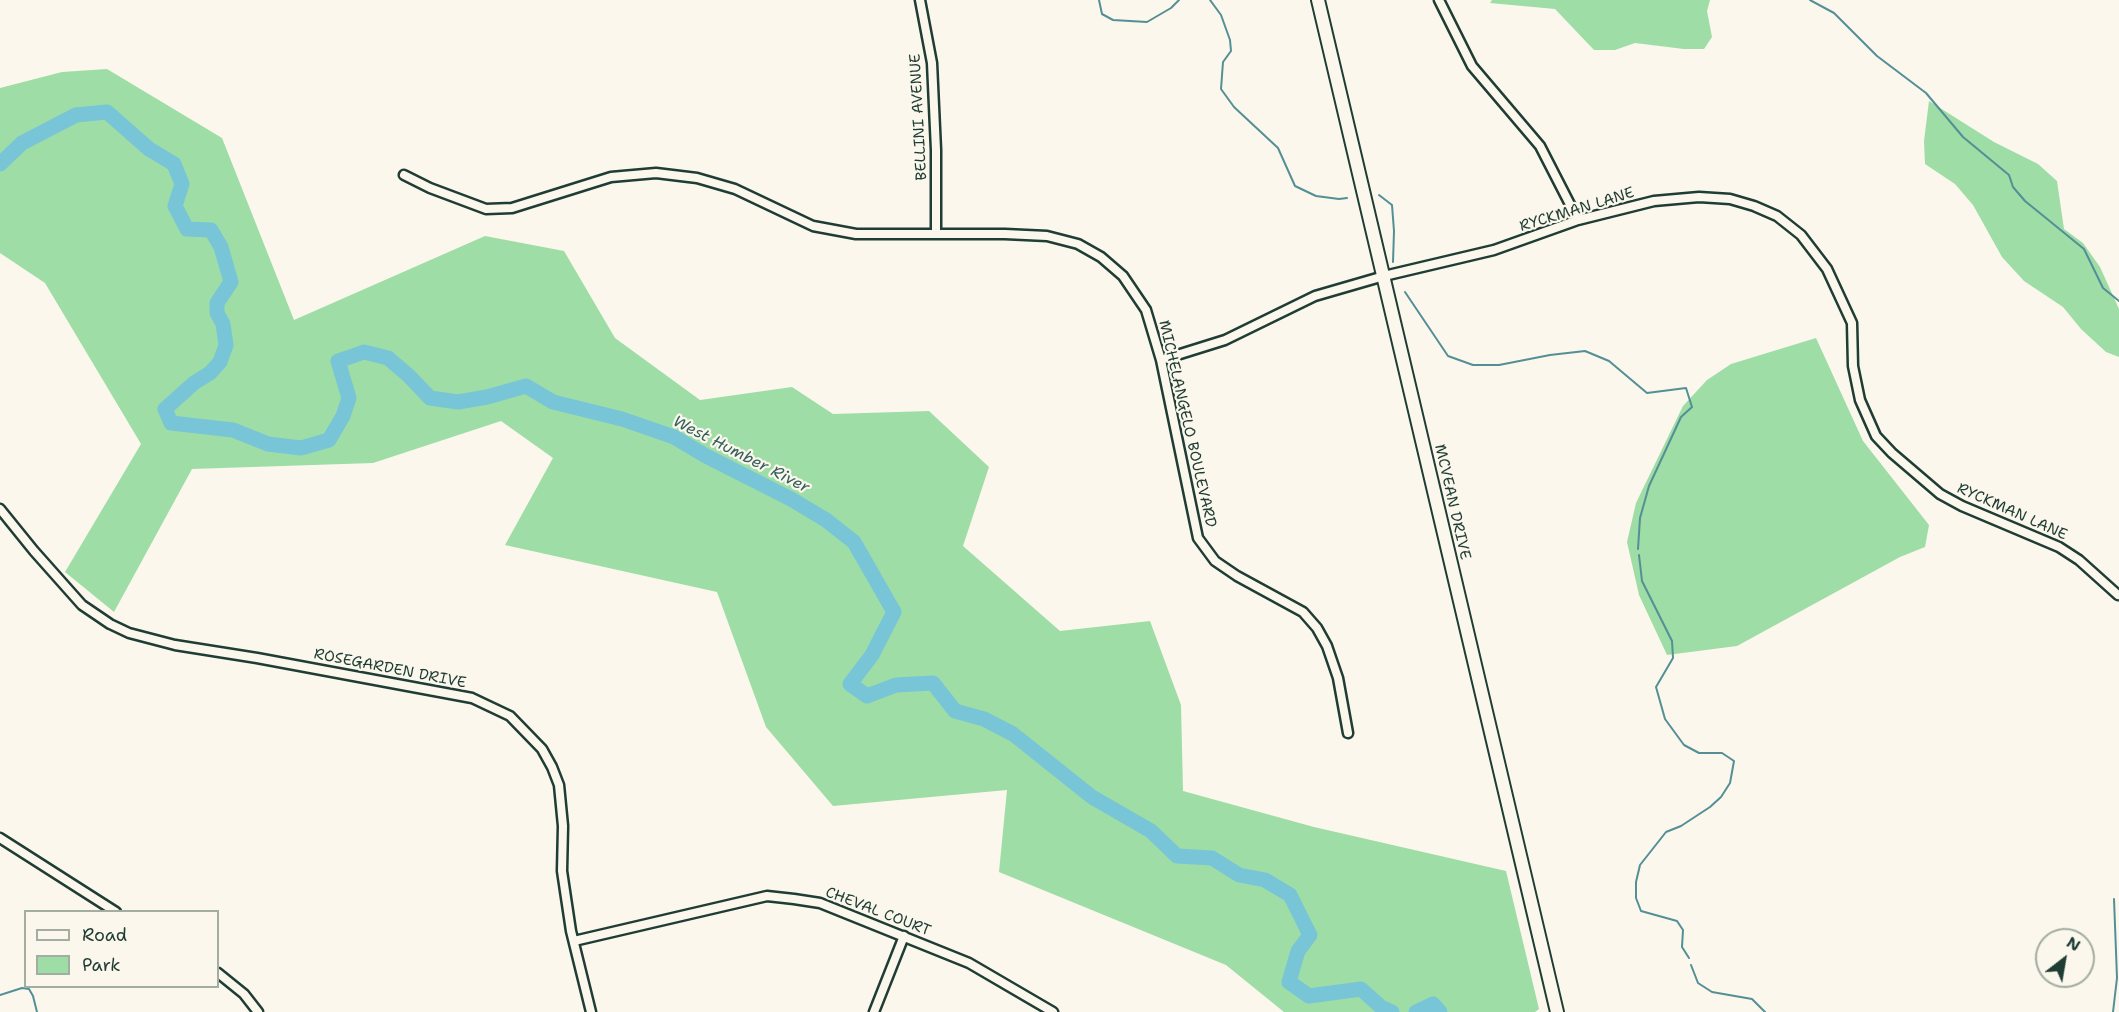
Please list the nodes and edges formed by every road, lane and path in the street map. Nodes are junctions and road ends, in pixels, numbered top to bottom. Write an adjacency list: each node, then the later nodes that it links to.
1 (920, 0): 6 (street, BELLINI AVENUE)
2 (1318, 0): 7 (main road, MCVEAN DRIVE)
3 (1439, 0): 5 (street)
4 (404, 175): 6 (street, MICHELANGELO BOULEVARD)
5 (1578, 220): 7 (street, RYCKMAN LANE); 10 (street, RYCKMAN LANE)
6 (936, 233): 8 (street, MICHELANGELO BOULEVARD)
7 (1384, 276): 8 (street, RYCKMAN LANE); 21 (main road, MCVEAN DRIVE)
8 (1161, 360): 11 (street, MICHELANGELO BOULEVARD)
9 (0, 509): 15 (street, ROSEGARDEN DRIVE)
10 (2118, 595)
11 (1348, 732)
12 (0, 838): 13 (street)
13 (113, 910)
14 (904, 936): 15 (street, CHEVAL COURT); 19 (street); 20 (street, CHEVAL COURT)
15 (574, 941): 18 (street, ROSEGARDEN DRIVE)
16 (219, 974): 17 (street)
17 (258, 1012)
18 (591, 1012)
19 (874, 1012)
20 (1053, 1012)
21 (1557, 1012)

